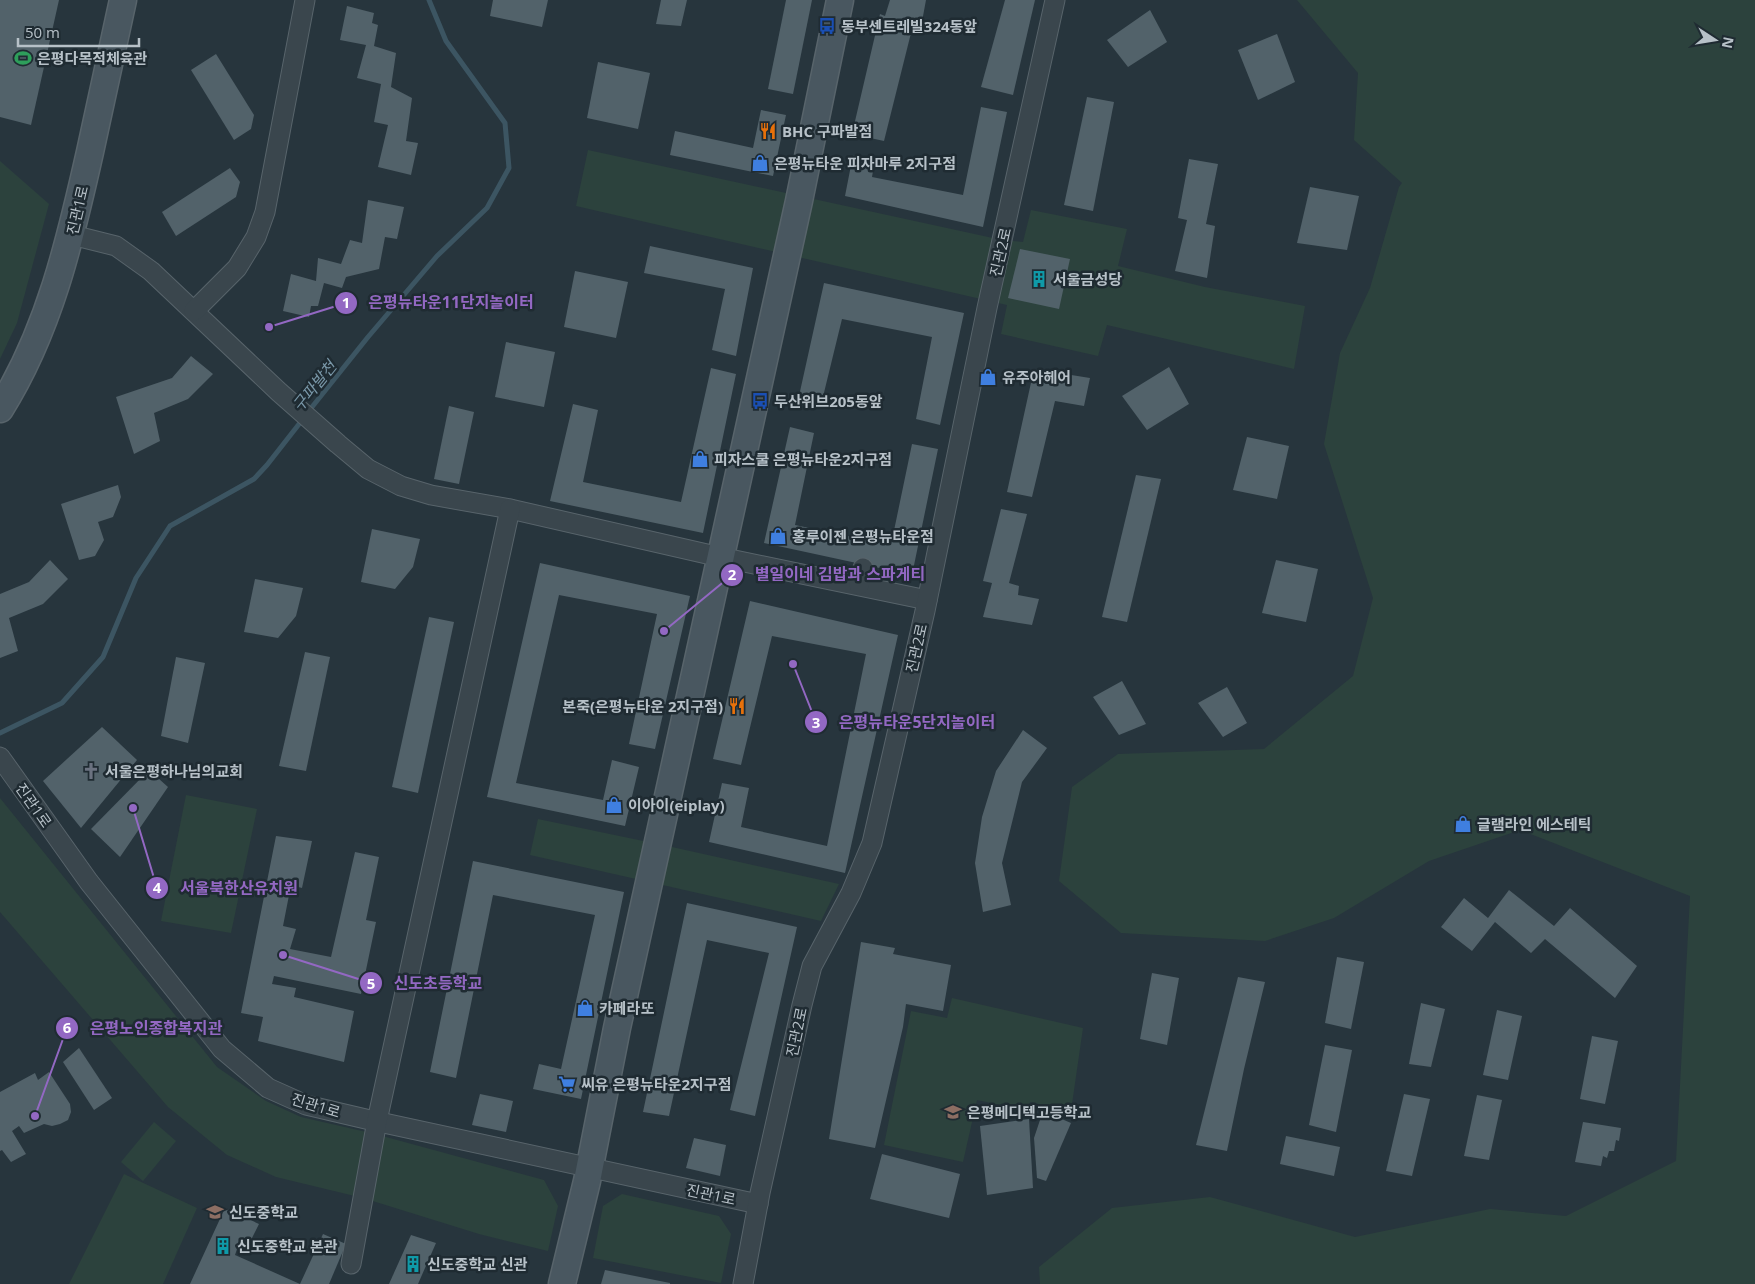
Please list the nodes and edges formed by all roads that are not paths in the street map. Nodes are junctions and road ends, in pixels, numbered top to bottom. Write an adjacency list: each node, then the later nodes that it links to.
1 (123, 0): 5 (street, 진관1로)
2 (305, 0): 6 (street)
3 (840, 0): 9 (street)
4 (1055, 0): 10 (street, 진관2로)
5 (72, 234): 6 (street); 7 (street, 진관1로)
6 (194, 311): 8 (street)
7 (0, 409)
8 (510, 509): 9 (street); 12 (street)
9 (720, 557): 10 (street); 13 (street)
10 (927, 600): 14 (street, 진관2로)
11 (0, 757): 12 (street, 진관1로)
12 (377, 1121): 13 (street, 진관1로); 15 (street)
13 (589, 1168): 14 (street, 진관1로); 16 (street)
14 (758, 1204): 17 (street, 진관2로)
15 (351, 1264)
16 (562, 1284)
17 (744, 1284)

